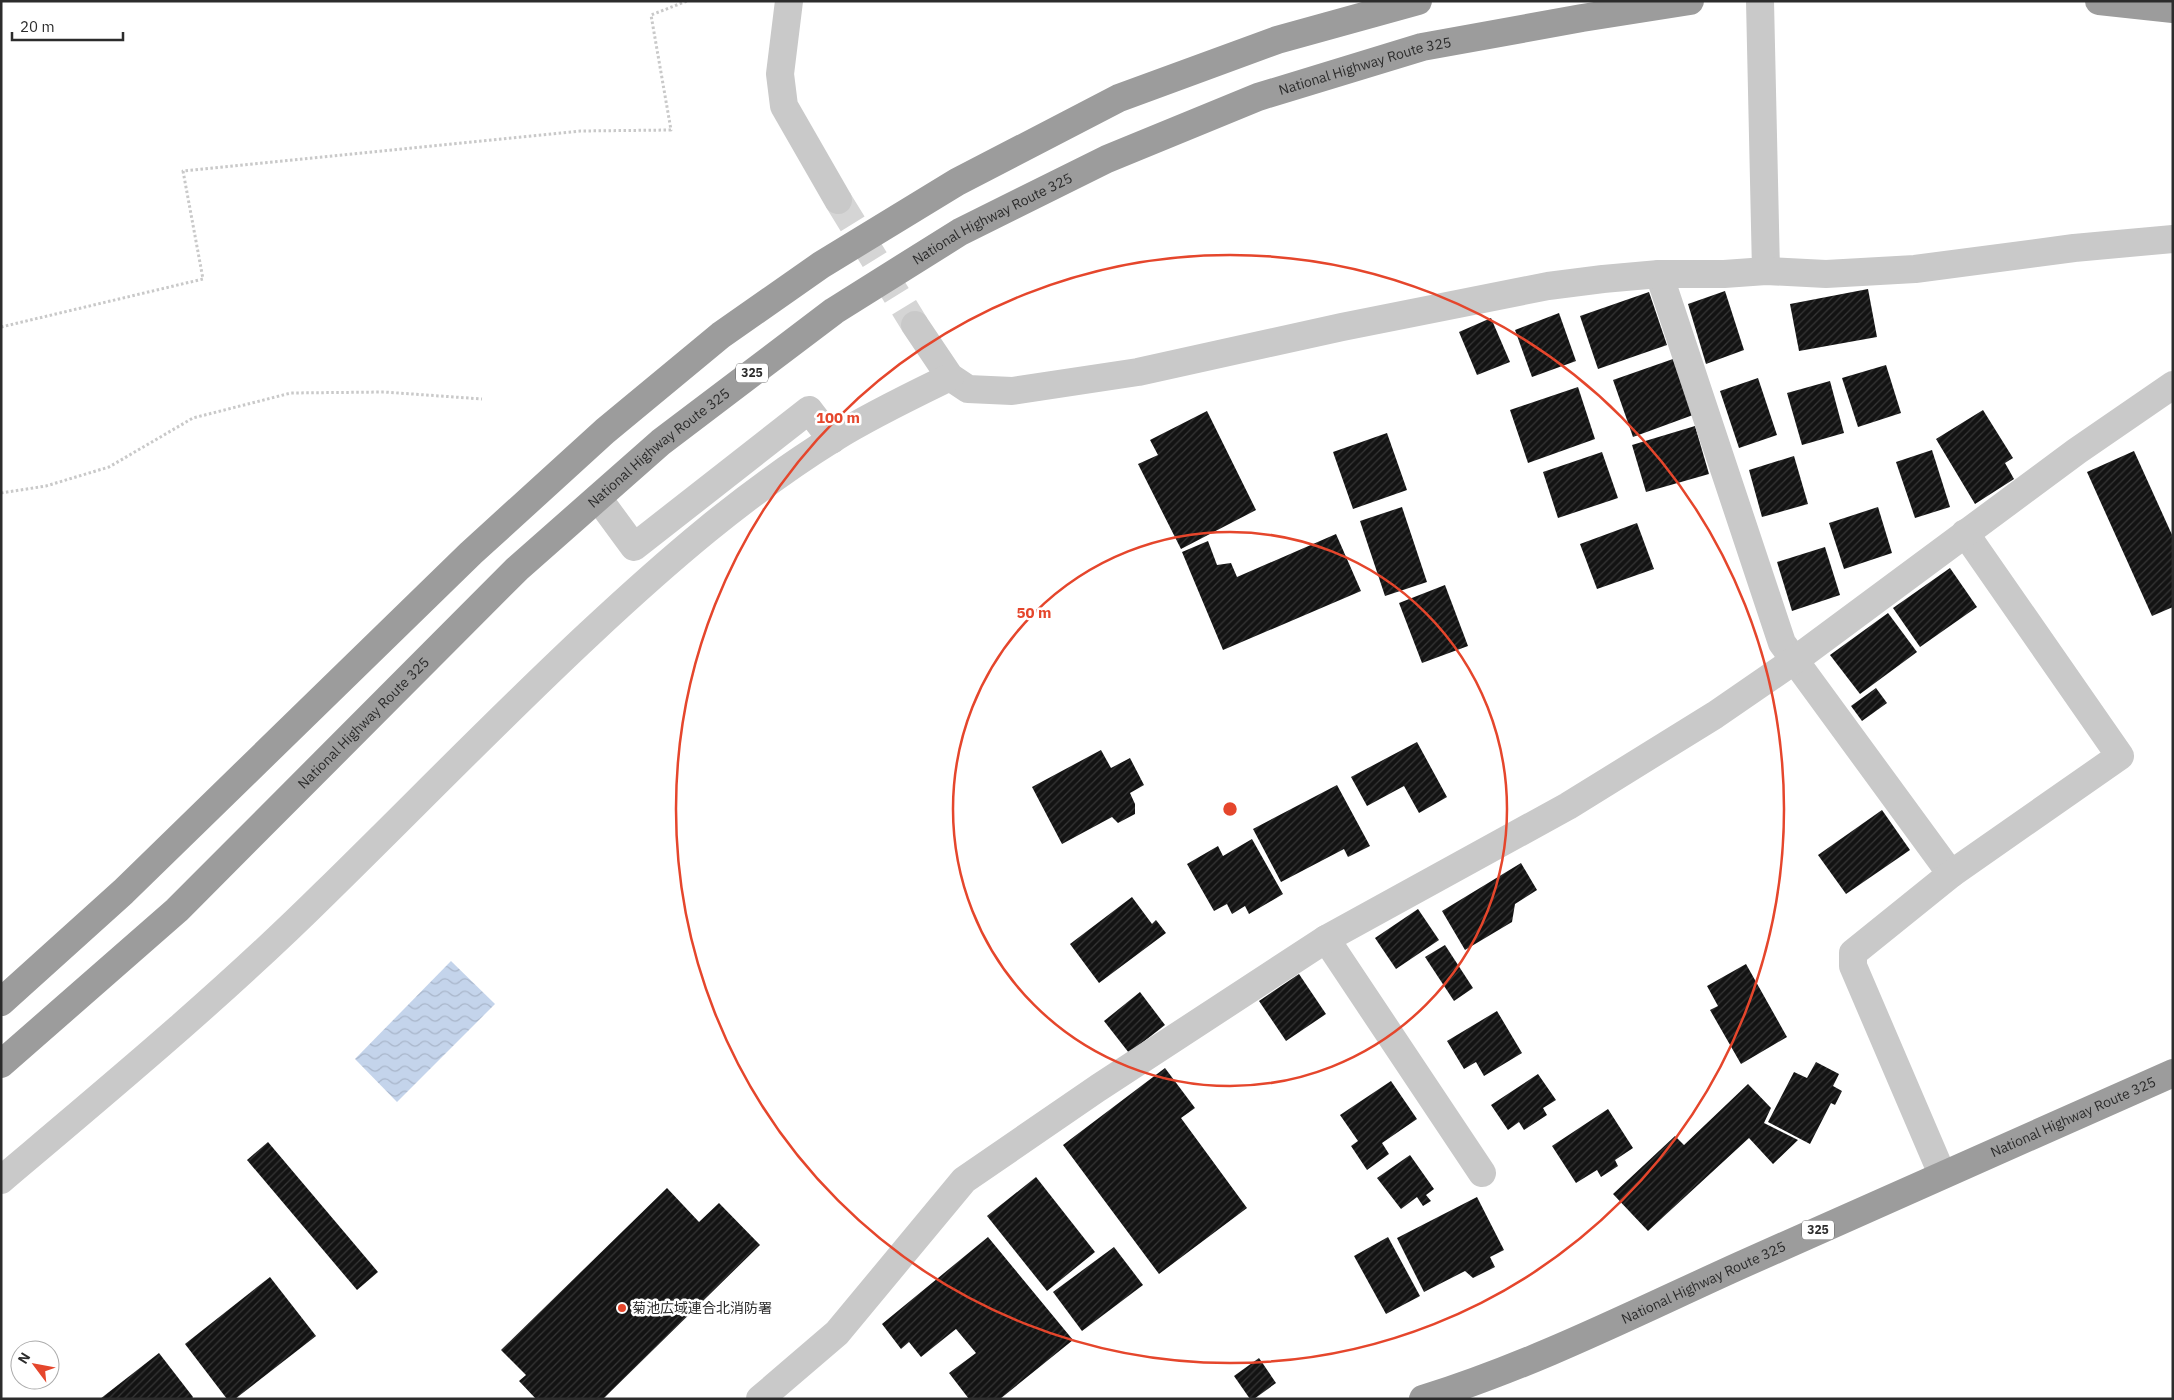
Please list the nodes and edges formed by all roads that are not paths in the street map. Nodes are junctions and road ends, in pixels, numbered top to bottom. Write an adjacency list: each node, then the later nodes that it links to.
1 (789, 1): 7 (street)
2 (1418, 1): 20 (highway)
3 (1690, 1): 15 (highway, National Highway Route 325 / 325)
4 (1760, 1): 9 (street)
5 (2099, 1): 6 (highway)
6 (2173, 9)
7 (838, 200)
8 (2173, 239): 9 (street)
9 (1766, 271): 10 (street)
10 (1659, 274): 12 (street); 17 (street)
11 (915, 325): 12 (street)
12 (950, 377): 14 (street)
13 (2173, 385): 16 (street)
14 (832, 440): 15 (street); 25 (street)
15 (598, 498): 21 (highway, National Highway Route 325 / 325)
16 (1965, 533): 17 (street); 18 (street)
17 (1795, 660): 18 (street); 19 (street)
18 (1951, 874): 24 (street)
19 (1326, 939): 23 (street); 26 (street)
20 (1, 1002)
21 (1, 1064)
22 (2173, 1073): 24 (highway, National Highway Route 325 / 325)
23 (1482, 1173)
24 (1942, 1174): 27 (highway, National Highway Route 325 / 325)
25 (1, 1180)
26 (760, 1399)
27 (1423, 1399)

